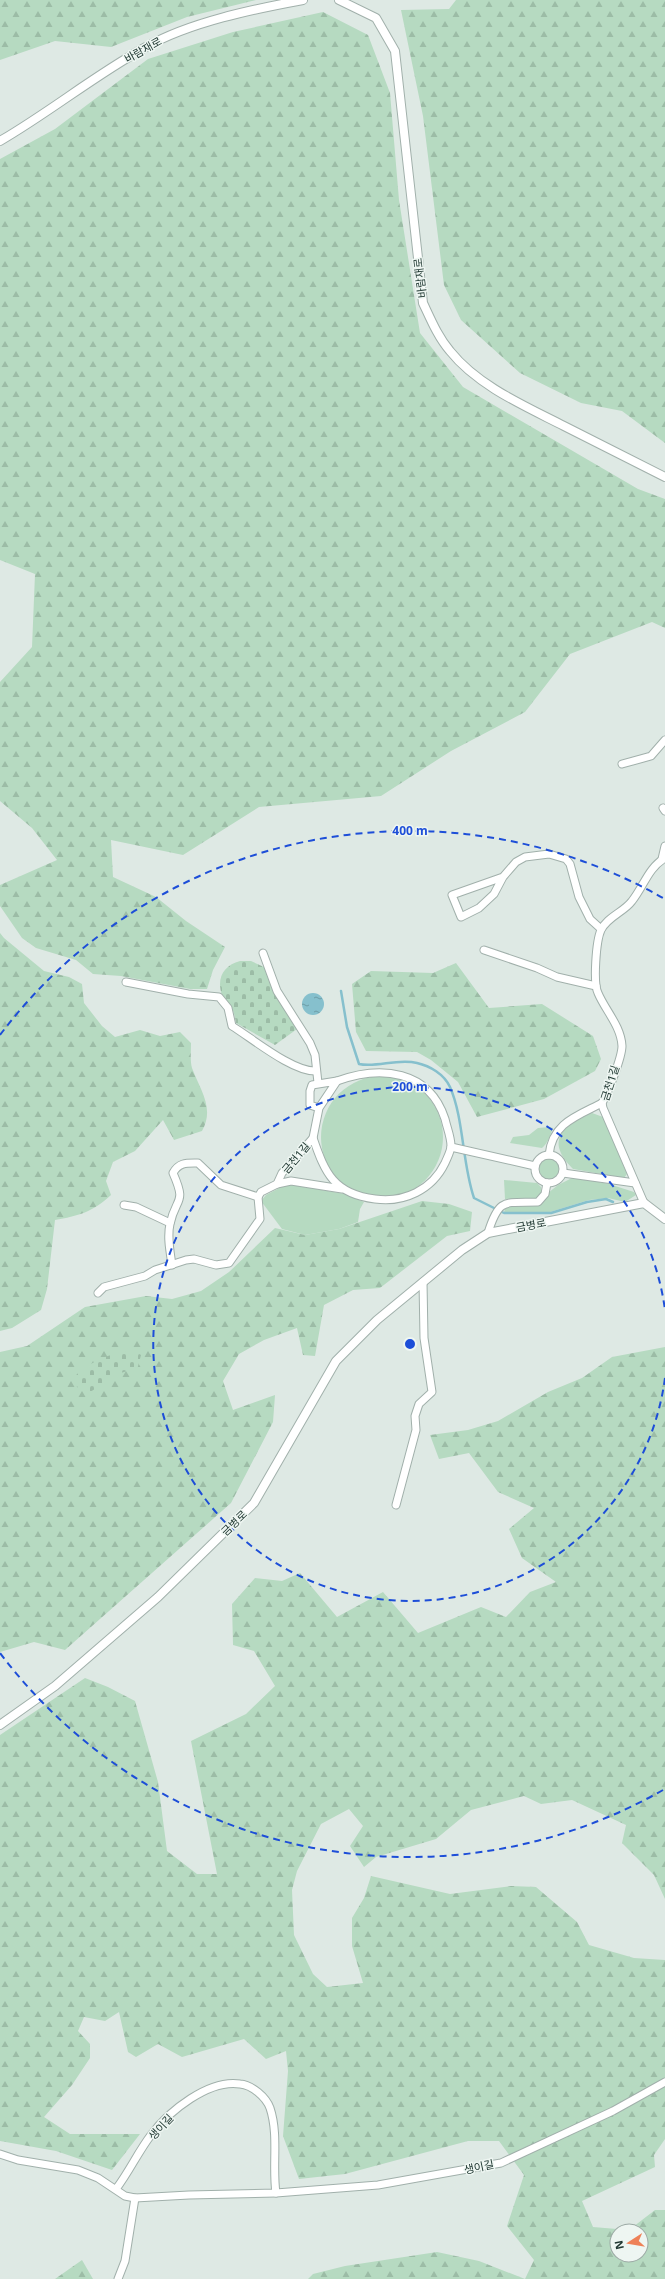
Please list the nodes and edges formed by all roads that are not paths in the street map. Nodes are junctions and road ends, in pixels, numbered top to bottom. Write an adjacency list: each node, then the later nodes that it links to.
1 (303, 0): 3 (street, 바람재로)
2 (339, 0): 4 (street, 바람재로)
3 (0, 141)
4 (665, 477)
5 (665, 740): 6 (street)
6 (622, 764)
7 (665, 846): 8 (street)
8 (664, 859): 10 (street)
9 (503, 877): 9 (street); 10 (street)
10 (601, 929): 14 (street)
11 (484, 950): 14 (street)
12 (263, 953): 15 (street)
13 (126, 982): 15 (street)
14 (596, 986): 18 (street, 금천1길)
15 (316, 1071): 17 (street)
16 (337, 1081): 17 (street); 19 (street); 21 (street)
17 (318, 1083): 19 (street)
18 (602, 1103): 22 (street); 25 (street, 금천1길)
19 (319, 1108): 20 (street)
20 (314, 1138): 26 (street, 금천1길); 28 (street, 금천1길)
21 (454, 1148): 23 (street); 28 (street, 금천1길)
22 (549, 1155): 23 (street); 24 (street)
23 (535, 1166): 27 (street)
24 (563, 1173): 25 (street); 27 (street)
25 (635, 1183): 30 (street, 금천1길)
26 (277, 1184): 28 (street); 29 (street, 금천1길)
27 (547, 1184): 34 (street)
28 (342, 1189)
29 (258, 1197): 33 (street); 35 (street)
30 (644, 1203): 32 (street); 34 (street, 금병로)
31 (124, 1205): 33 (street)
32 (665, 1219)
33 (170, 1223): 35 (street)
34 (488, 1233): 36 (street, 금병로)
35 (172, 1265): 37 (street)
36 (423, 1282): 38 (street); 39 (street, 금병로)
37 (98, 1293)
38 (396, 1506)
39 (0, 1725)
40 (665, 2082): 43 (street, 생이길)
41 (0, 2154): 42 (street, 생이길)
42 (116, 2189): 43 (street, 생이길); 44 (street, 생이길)
43 (276, 2193): 44 (street, 생이길)
44 (135, 2198): 45 (street)
45 (118, 2279)

